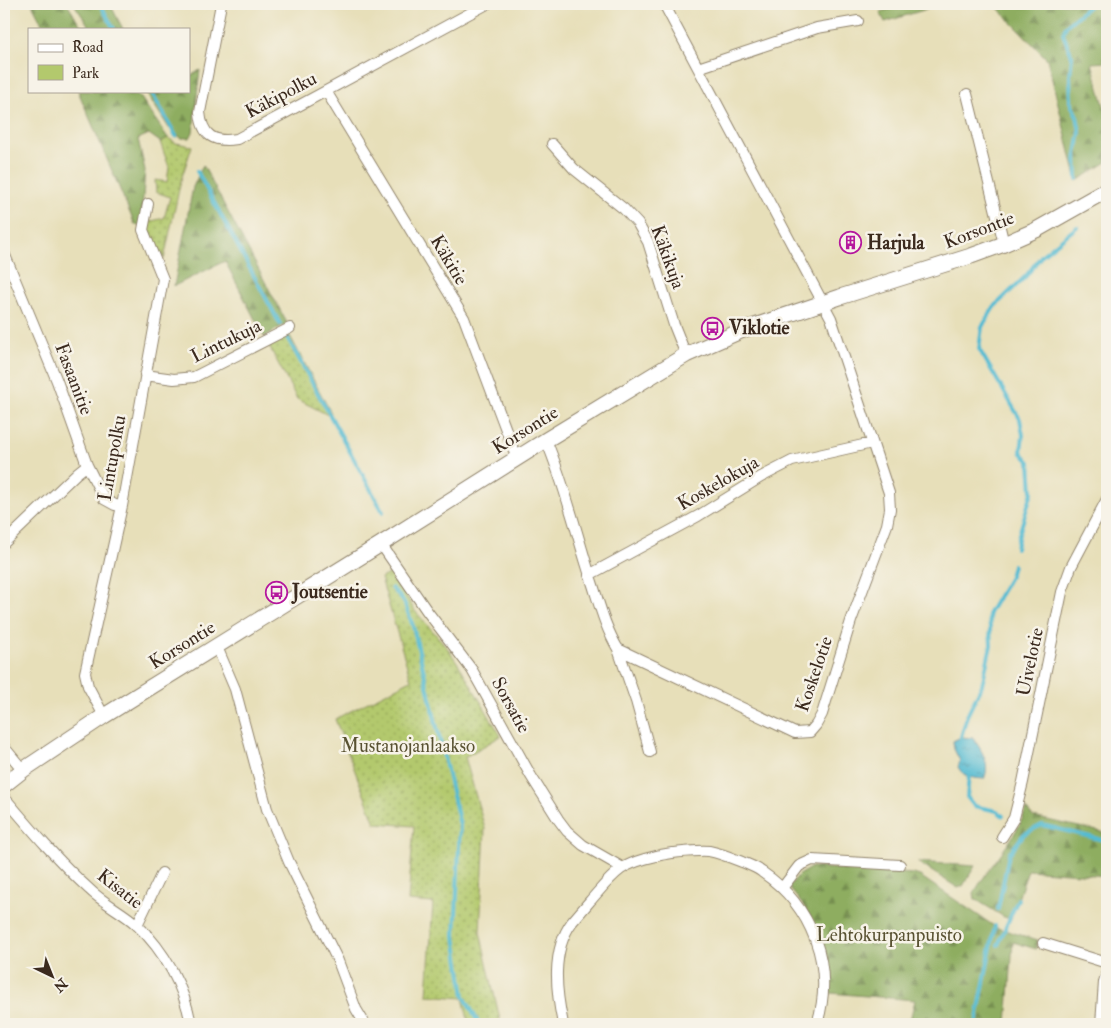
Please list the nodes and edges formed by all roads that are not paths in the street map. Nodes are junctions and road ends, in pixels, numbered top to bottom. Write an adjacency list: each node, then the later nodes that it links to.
1 (221, 4): 6 (street, Käkipolku)
2 (487, 4): 6 (street, Käkipolku)
3 (664, 4): 5 (street)
4 (858, 21): 5 (street)
5 (698, 68): 13 (street)
6 (326, 91): 19 (street, Käkitie)
7 (967, 94): 11 (street)
8 (552, 144): 15 (street, Käkikuja)
9 (1107, 190): 11 (main road, Korsontie)
10 (148, 204): 16 (street, Lintupolku)
11 (1004, 244): 13 (main road, Korsontie)
12 (5, 258): 20 (street, Fasaanitie)
13 (823, 303): 15 (main road, Korsontie); 18 (street, Koskelotie)
14 (290, 328): 16 (street, Lintukuja)
15 (686, 355): 17 (main road, Korsontie)
16 (145, 375): 22 (street, Lintupolku)
17 (546, 440): 19 (main road, Korsontie); 25 (street)
18 (872, 443): 25 (street, Koskelokuja); 27 (street, Koskelotie)
19 (517, 458): 24 (main road, Korsontie)
20 (87, 465): 22 (street, Fasaanitie); 23 (street)
21 (1107, 499): 34 (street, Uivelotie)
22 (122, 506): 28 (street, Lintupolku)
23 (4, 543)
24 (381, 544): 26 (main road, Korsontie); 36 (street, Sorsatie)
25 (589, 575): 27 (street)
26 (217, 646): 28 (main road, Korsontie); 44 (street)
27 (618, 649): 30 (street)
28 (104, 716): 31 (main road, Korsontie)
29 (4, 747): 31 (street)
30 (650, 752)
31 (23, 770): 32 (main road, Korsontie)
32 (4, 785)
33 (4, 797): 39 (street, Kisatie)
34 (1002, 838)
35 (900, 865): 38 (street)
36 (623, 868): 38 (street); 45 (street)
37 (162, 873): 39 (street)
38 (783, 887): 46 (street)
39 (137, 925): 43 (street, Kisatie)
40 (1043, 943): 41 (street)
41 (1107, 963)
42 (1107, 972): 47 (street)
43 (191, 1024)
44 (365, 1024)
45 (563, 1024)
46 (817, 1024)
47 (1101, 1024)

